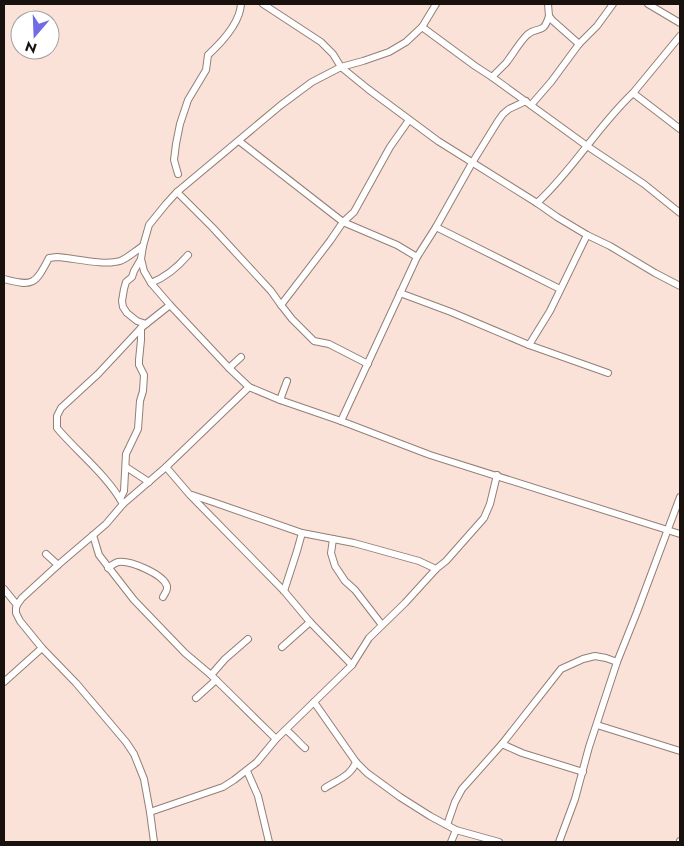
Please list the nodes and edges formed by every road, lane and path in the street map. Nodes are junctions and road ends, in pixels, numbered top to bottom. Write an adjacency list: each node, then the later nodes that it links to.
1 (241, 4): 21 (street)
2 (263, 4): 12 (street)
3 (436, 4): 9 (street)
4 (548, 4): 7 (street)
5 (613, 4): 11 (street)
6 (648, 4): 8 (street)
7 (549, 16): 11 (street); 13 (street)
8 (680, 23)
9 (422, 27): 12 (street); 13 (street)
10 (680, 36): 14 (street)
11 (579, 44): 15 (street)
12 (341, 66): 16 (street); 18 (street)
13 (492, 77): 15 (street)
14 (633, 93): 17 (street); 19 (street)
15 (529, 103): 19 (street); 20 (street)
16 (409, 120): 20 (street); 25 (street)
17 (680, 129)
18 (239, 141): 22 (street); 25 (street)
19 (587, 146): 23 (street); 24 (street)
20 (472, 163): 23 (street); 26 (street)
21 (178, 174)
22 (177, 192): 28 (street); 38 (street)
23 (537, 203): 27 (street)
24 (680, 213)
25 (343, 222): 30 (street); 38 (street)
26 (436, 227): 30 (street); 35 (street)
27 (588, 235): 34 (street); 35 (street)
28 (142, 246): 31 (street); 32 (street)
29 (188, 255): 33 (street)
30 (417, 257): 36 (street)
31 (141, 259): 33 (street); 39 (street)
32 (4, 279)
33 (151, 284): 37 (street)
34 (680, 286)
35 (560, 289): 40 (street)
36 (400, 293): 40 (street); 42 (street)
37 (170, 305): 39 (street); 43 (street)
38 (281, 305): 42 (street)
39 (143, 326): 49 (street); 55 (street)
40 (529, 346): 44 (street)
41 (241, 357): 43 (street)
42 (368, 364): 48 (street)
43 (229, 368): 46 (street)
44 (608, 373)
45 (287, 381): 47 (street)
46 (249, 387): 47 (street); 50 (street)
47 (280, 400): 48 (street)
48 (341, 421): 51 (street)
49 (126, 466): 52 (street); 55 (street)
50 (166, 468): 52 (street); 53 (street)
51 (497, 476): 56 (street); 64 (street)
52 (149, 482): 55 (street)
53 (190, 495): 57 (street); 66 (street)
54 (680, 497): 56 (street)
55 (122, 502): 59 (street)
56 (668, 529): 58 (street); 74 (street)
57 (302, 533): 60 (street); 66 (street)
58 (680, 534)
59 (94, 535): 62 (street); 63 (street)
60 (333, 539): 64 (street); 70 (street)
61 (46, 554): 62 (street)
62 (58, 565): 68 (street)
63 (108, 568): 67 (street); 76 (street)
64 (436, 569): 70 (street)
65 (4, 590): 68 (street)
66 (284, 591): 69 (street)
67 (163, 597)
68 (17, 605): 73 (street)
69 (310, 622): 72 (street); 75 (street)
70 (382, 625): 75 (street)
71 (248, 640): 76 (street)
72 (282, 647)
73 (42, 648): 78 (street); 91 (street)
74 (617, 662): 81 (street); 84 (street)
75 (352, 665): 80 (street)
76 (211, 674): 77 (street)
77 (216, 680): 79 (street); 83 (street)
78 (4, 682)
79 (196, 698)
80 (314, 702): 82 (street); 87 (street)
81 (596, 724): 86 (street); 89 (street)
82 (286, 730): 83 (street); 85 (street)
83 (276, 739): 88 (street)
84 (502, 744): 89 (street); 92 (street)
85 (305, 748)
86 (680, 751)
87 (356, 762): 90 (street); 92 (street)
88 (247, 770): 91 (street); 95 (street)
89 (583, 772): 98 (street)
90 (325, 788)
91 (150, 812): 94 (street)
92 (447, 825): 93 (street)
93 (456, 830): 96 (street); 97 (street)
94 (154, 842)
95 (268, 842)
96 (451, 842)
97 (499, 842)
98 (559, 842)

